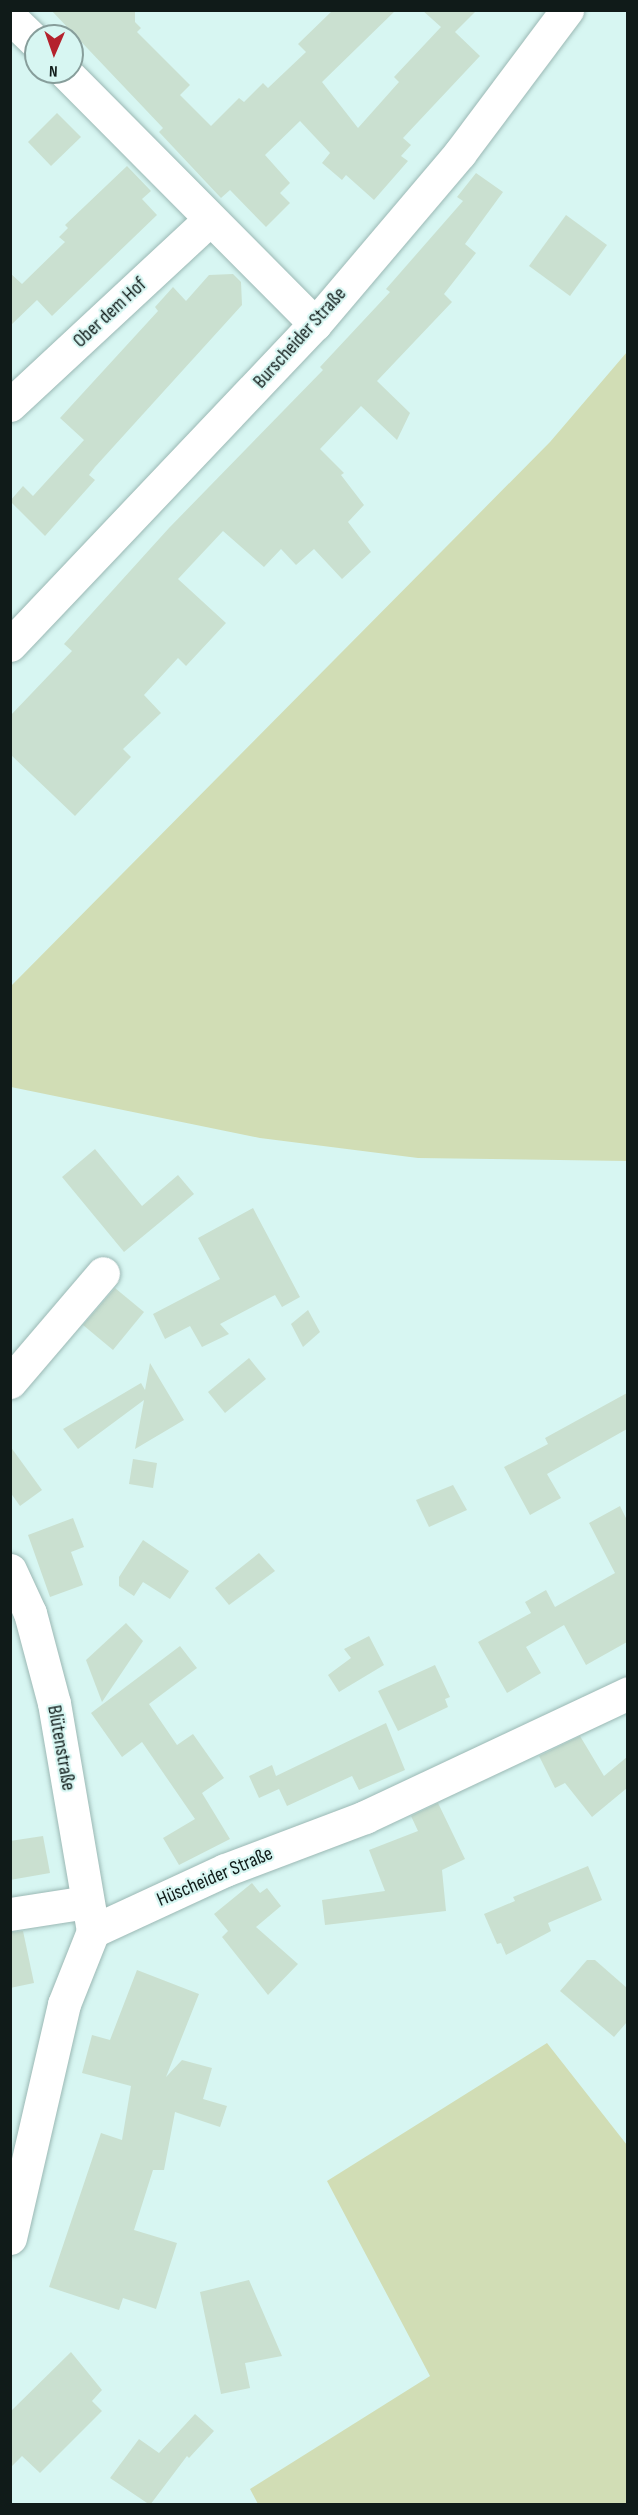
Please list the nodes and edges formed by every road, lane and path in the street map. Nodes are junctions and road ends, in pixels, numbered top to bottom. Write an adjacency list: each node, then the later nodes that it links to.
1 (567, 10): 6 (street, Burscheider Straße)
2 (10, 17): 3 (street)
3 (24, 30)
4 (77, 84): 5 (street)
5 (209, 220): 6 (street); 7 (street, Ober dem Hof)
6 (315, 324): 8 (street, Burscheider Straße)
7 (10, 405)
8 (10, 645)
9 (103, 1273): 10 (street)
10 (10, 1382)
11 (10, 1570): 14 (street, Blütenstraße)
12 (627, 1693): 14 (street, Hüscheider Straße)
13 (10, 1914): 14 (street, Hüscheider Straße)
14 (90, 1917): 15 (street)
15 (10, 2238)

